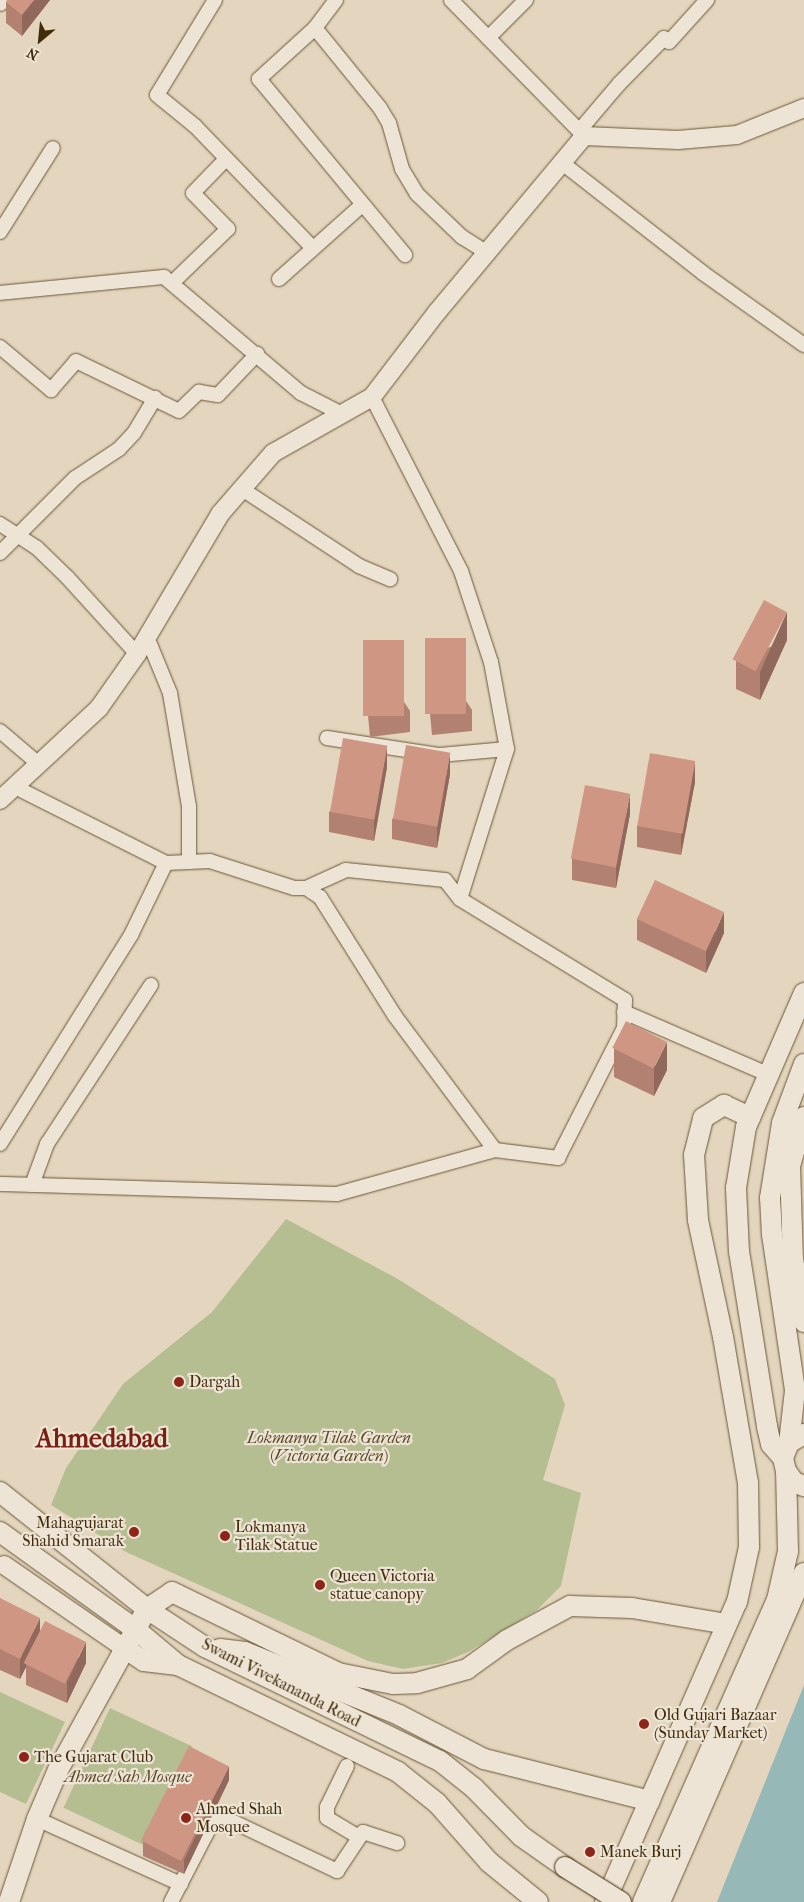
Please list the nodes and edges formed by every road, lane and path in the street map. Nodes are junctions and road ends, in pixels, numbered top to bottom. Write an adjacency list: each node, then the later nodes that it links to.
1 (215, 0): 11 (street)
2 (336, 0): 6 (street)
3 (451, 0): 7 (street)
4 (526, 0): 7 (street)
5 (707, 0): 9 (street)
6 (315, 28): 13 (street); 16 (street)
7 (488, 38): 9 (street)
8 (804, 108): 9 (street)
9 (582, 134): 12 (street)
10 (53, 148): 14 (street)
11 (226, 159): 15 (street); 19 (street)
12 (560, 162): 16 (street); 21 (street)
13 (362, 206): 15 (street); 17 (street)
14 (0, 232)
15 (312, 247): 18 (street)
16 (488, 253): 24 (street)
17 (405, 255)
18 (279, 279)
19 (172, 283): 20 (street); 23 (street)
20 (0, 293)
21 (804, 344)
22 (0, 347): 25 (street)
23 (257, 354): 25 (street); 26 (street)
24 (372, 397): 26 (street); 36 (street)
25 (155, 398): 29 (street)
26 (340, 413): 27 (street)
27 (242, 488): 31 (street); 32 (street)
28 (0, 524): 29 (street)
29 (19, 536): 30 (street); 33 (street)
30 (0, 553)
31 (390, 579)
32 (148, 637): 33 (street); 40 (street)
33 (137, 654): 37 (street)
34 (0, 731): 37 (street)
35 (327, 738): 36 (street)
36 (506, 749): 43 (street)
37 (40, 765): 38 (street)
38 (15, 787): 39 (street); 41 (street)
39 (0, 800)
40 (188, 862): 41 (street); 42 (street)
41 (166, 863): 51 (street)
42 (306, 888): 43 (street); 52 (street)
43 (460, 899): 46 (street)
44 (151, 985): 54 (street)
45 (804, 993): 48 (main road)
46 (624, 1012): 48 (street); 52 (street)
47 (804, 1064): 56 (main road)
48 (767, 1074): 49 (main road)
49 (750, 1117): 56 (main road); 63 (main road)
50 (804, 1117): 55 (main road)
51 (0, 1144)
52 (495, 1150): 54 (street)
53 (0, 1184): 54 (street)
54 (32, 1185)
55 (804, 1322)
56 (790, 1452): 57 (main road); 81 (main road)
57 (804, 1486)
58 (0, 1492): 62 (main road, Swami Vivekananda Road)
59 (4, 1536): 60 (street); 64 (main road)
60 (2, 1566): 65 (street)
61 (804, 1573): 82 (main road)
62 (147, 1609): 63 (main road); 64 (main road); 66 (main road, Swami Vivekananda Road)
63 (727, 1624): 69 (main road)
64 (135, 1630): 65 (main road); 67 (main road)
65 (124, 1647): 67 (main road); 70 (main road)
66 (205, 1647): 69 (main road); 80 (main road, Swami Vivekananda Road, bridge)
67 (178, 1665): 78 (main road)
68 (347, 1766): 71 (street)
69 (650, 1801): 79 (main road)
70 (37, 1819): 73 (main road); 74 (street)
71 (359, 1837): 72 (street); 74 (street)
72 (397, 1843)
73 (23, 1860): 75 (main road); 76 (main road)
74 (181, 1884): 77 (street)
75 (9, 1902)
76 (20, 1902)
77 (171, 1902)
78 (538, 1902)
79 (605, 1902)
80 (621, 1902)
81 (643, 1902)
82 (660, 1902)

